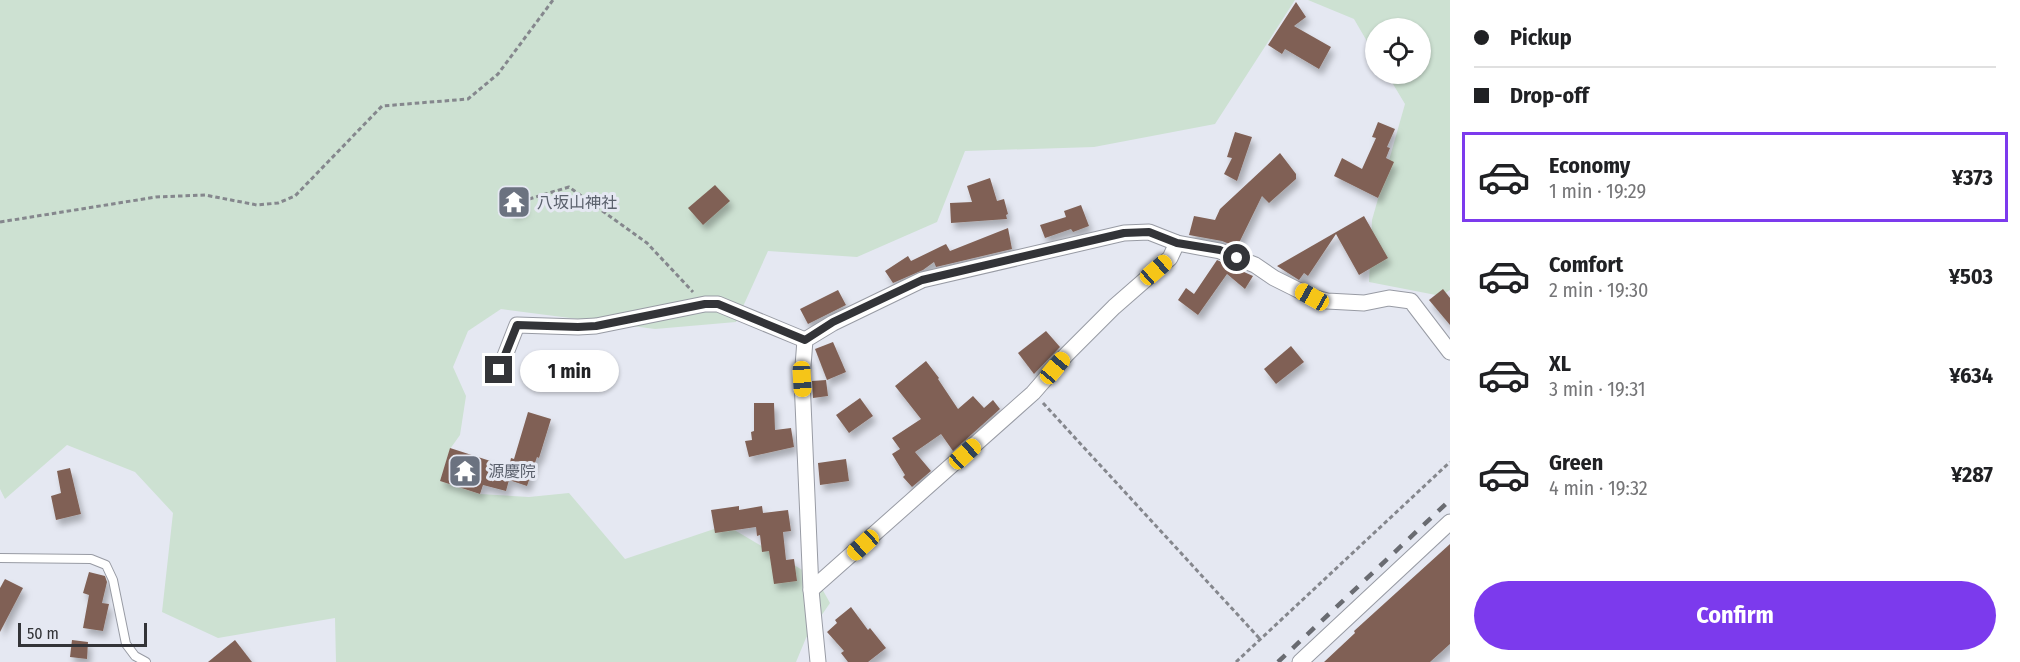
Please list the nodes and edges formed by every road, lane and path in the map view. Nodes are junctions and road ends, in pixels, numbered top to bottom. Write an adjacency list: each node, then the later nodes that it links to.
1 (554, 0): 3 (path)
2 (530, 199): 5 (path)
3 (0, 222)
4 (1177, 243): 6 (street); 7 (street); 9 (street)
5 (705, 304): 6 (street); 8 (street)
6 (805, 340): 13 (street)
7 (1450, 352)
8 (499, 370)
9 (1034, 393): 13 (street); 14 (path)
10 (1450, 462): 14 (path)
11 (1450, 522): 18 (street)
12 (0, 558): 15 (lane)
13 (811, 590): 16 (street)
14 (1260, 639): 17 (path)
15 (146, 662)
16 (818, 662)
17 (1236, 662)
18 (1300, 662)

